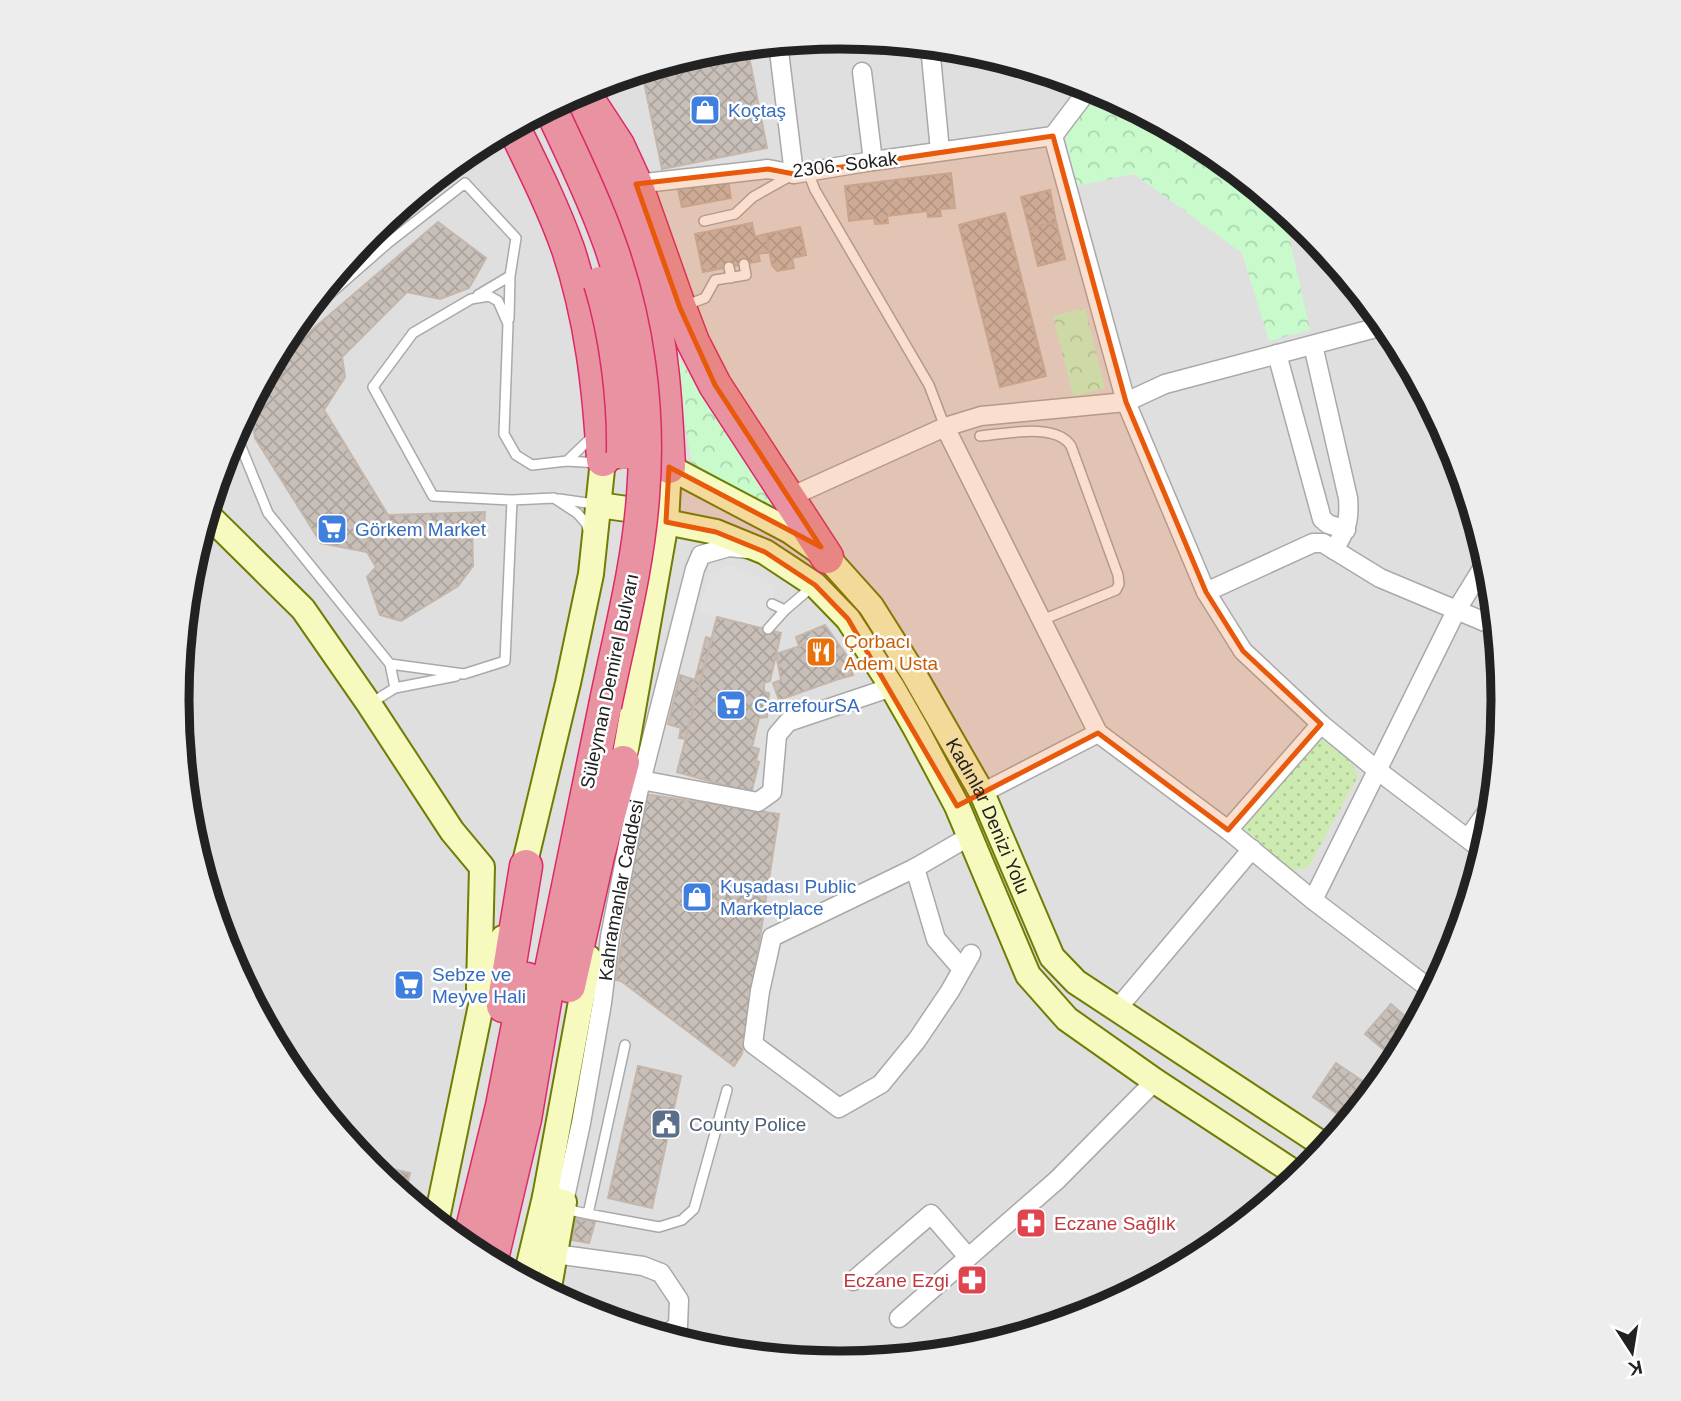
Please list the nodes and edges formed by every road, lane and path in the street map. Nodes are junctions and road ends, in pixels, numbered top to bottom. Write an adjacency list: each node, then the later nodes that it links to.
1 (780, 52): 13 (street)
2 (931, 56): 11 (street)
3 (862, 72): 12 (street)
4 (1083, 96): 10 (street)
5 (589, 100): 14 (highway)
6 (576, 105): 31 (highway)
7 (554, 115): 67 (highway, Süleyman Demirel Bulvarı, bridge)
8 (535, 125): 67 (highway, Süleyman Demirel Bulvarı, bridge)
9 (517, 135): 32 (highway)
10 (1053, 136): 11 (street, 2306. Sokak); 33 (street)
11 (940, 151): 12 (street, 2306. Sokak)
12 (873, 161): 13 (street, 2306. Sokak)
13 (801, 173): 14 (street, 2306. Sokak); 15 (lane); 35 (lane)
14 (636, 184): 26 (highway)
15 (735, 214): 16 (lane); 18 (lane)
16 (719, 218): 17 (lane); 19 (lane)
17 (704, 221)
18 (737, 226)
19 (721, 229)
20 (744, 264): 23 (lane)
21 (729, 267): 23 (lane)
22 (510, 276): 24 (lane); 25 (lane); 27 (lane)
23 (731, 278): 26 (lane)
24 (340, 285)
25 (471, 299): 27 (lane); 43 (lane)
26 (680, 308): 41 (highway)
27 (508, 324): 38 (lane)
28 (1374, 328): 29 (street)
29 (1313, 345): 30 (street); 47 (street)
30 (1277, 355): 33 (street); 47 (street)
31 (661, 356): 32 (highway); 40 (highway)
32 (596, 367): 34 (highway)
33 (1126, 402): 35 (street); 56 (street)
34 (601, 421): 38 (lane); 39 (highway)
35 (946, 427): 41 (street); 60 (street)
36 (980, 436): 60 (lane)
37 (241, 447): 63 (lane)
38 (567, 461): 39 (lane)
39 (603, 462): 40 (main road, Kadınlar Denizi Yolu); 44 (main road)
40 (669, 467): 46 (main road); 51 (main road, Kadınlar Denizi Yolu)
41 (790, 497): 51 (highway)
42 (554, 498): 43 (lane); 44 (lane); 54 (lane)
43 (512, 500): 64 (lane)
44 (599, 502): 46 (main road, Kadınlar Denizi Yolu); 54 (main road)
45 (214, 521): 68 (main road)
46 (666, 522): 48 (main road, Kadınlar Denizi Yolu); 52 (main road)
47 (1346, 530): 49 (street)
48 (728, 537): 50 (main road, Kadınlar Denizi Yolu); 52 (main road)
49 (1334, 550): 56 (street); 59 (street)
50 (765, 552): 55 (main road, Kadınlar Denizi Yolu); 72 (street, Kahramanlar Caddesi)
51 (827, 556): 73 (main road, Kadınlar Denizi Yolu)
52 (658, 569): 72 (main road)
53 (1479, 573): 59 (street)
54 (591, 574): 81 (main road)
55 (815, 585): 58 (lane); 65 (main road, Kadınlar Denizi Yolu)
56 (1206, 592): 69 (street)
57 (772, 604): 58 (lane)
58 (785, 610): 62 (lane)
59 (1456, 611): 61 (street); 71 (street)
60 (1042, 620): 70 (street)
61 (1487, 623)
62 (768, 629)
63 (390, 664): 64 (lane); 66 (lane)
64 (464, 674): 66 (lane)
65 (892, 687): 72 (street); 74 (main road, Kadınlar Denizi Yolu)
66 (395, 688): 68 (lane)
67 (595, 703): 100 (highway, Süleyman Demirel Bulvarı); 101 (highway, Süleyman Demirel Bulvarı)
68 (369, 705): 88 (main road)
69 (1321, 724): 71 (street); 76 (street)
70 (1098, 733): 73 (street); 76 (street)
71 (1377, 770): 78 (street); 83 (street)
72 (632, 771): 96 (main road); 104 (highway)
73 (982, 793): 74 (main road); 84 (main road, Kadınlar Denizi Yolu)
74 (957, 806): 77 (main road, Kadınlar Denizi Yolu)
75 (1480, 821): 78 (street)
76 (1228, 830): 80 (street)
77 (970, 836): 82 (street); 85 (main road, Kadınlar Denizi Yolu)
78 (1469, 837): 79 (street)
79 (1476, 843)
80 (1252, 849): 83 (street); 87 (street)
81 (526, 866): 88 (main road); 99 (highway)
82 (915, 868): 82 (street)
83 (1313, 900): 86 (street)
84 (1052, 957): 87 (main road, Kadınlar Denizi Yolu); 93 (main road)
85 (1028, 975): 90 (main road, Kadınlar Denizi Yolu); 95 (main road)
86 (1426, 986)
87 (1116, 1009): 92 (main road, Kadınlar Denizi Yolu)
88 (480, 1010): 97 (main road)
89 (625, 1045): 98 (lane)
90 (1155, 1082): 94 (main road, Kadınlar Denizi Yolu); 103 (street)
91 (727, 1090): 98 (lane)
92 (1319, 1142)
93 (1311, 1151)
94 (1294, 1167)
95 (1295, 1167)
96 (554, 1199): 98 (lane); 102 (main road); 105 (main road)
97 (438, 1212)
98 (588, 1214)
99 (455, 1225)
100 (470, 1236)
101 (494, 1251)
102 (555, 1254): 107 (main road); 109 (street)
103 (968, 1258): 106 (street); 108 (street)
104 (511, 1262)
105 (528, 1272)
106 (853, 1281)
107 (550, 1284)
108 (899, 1318)
109 (672, 1330)

